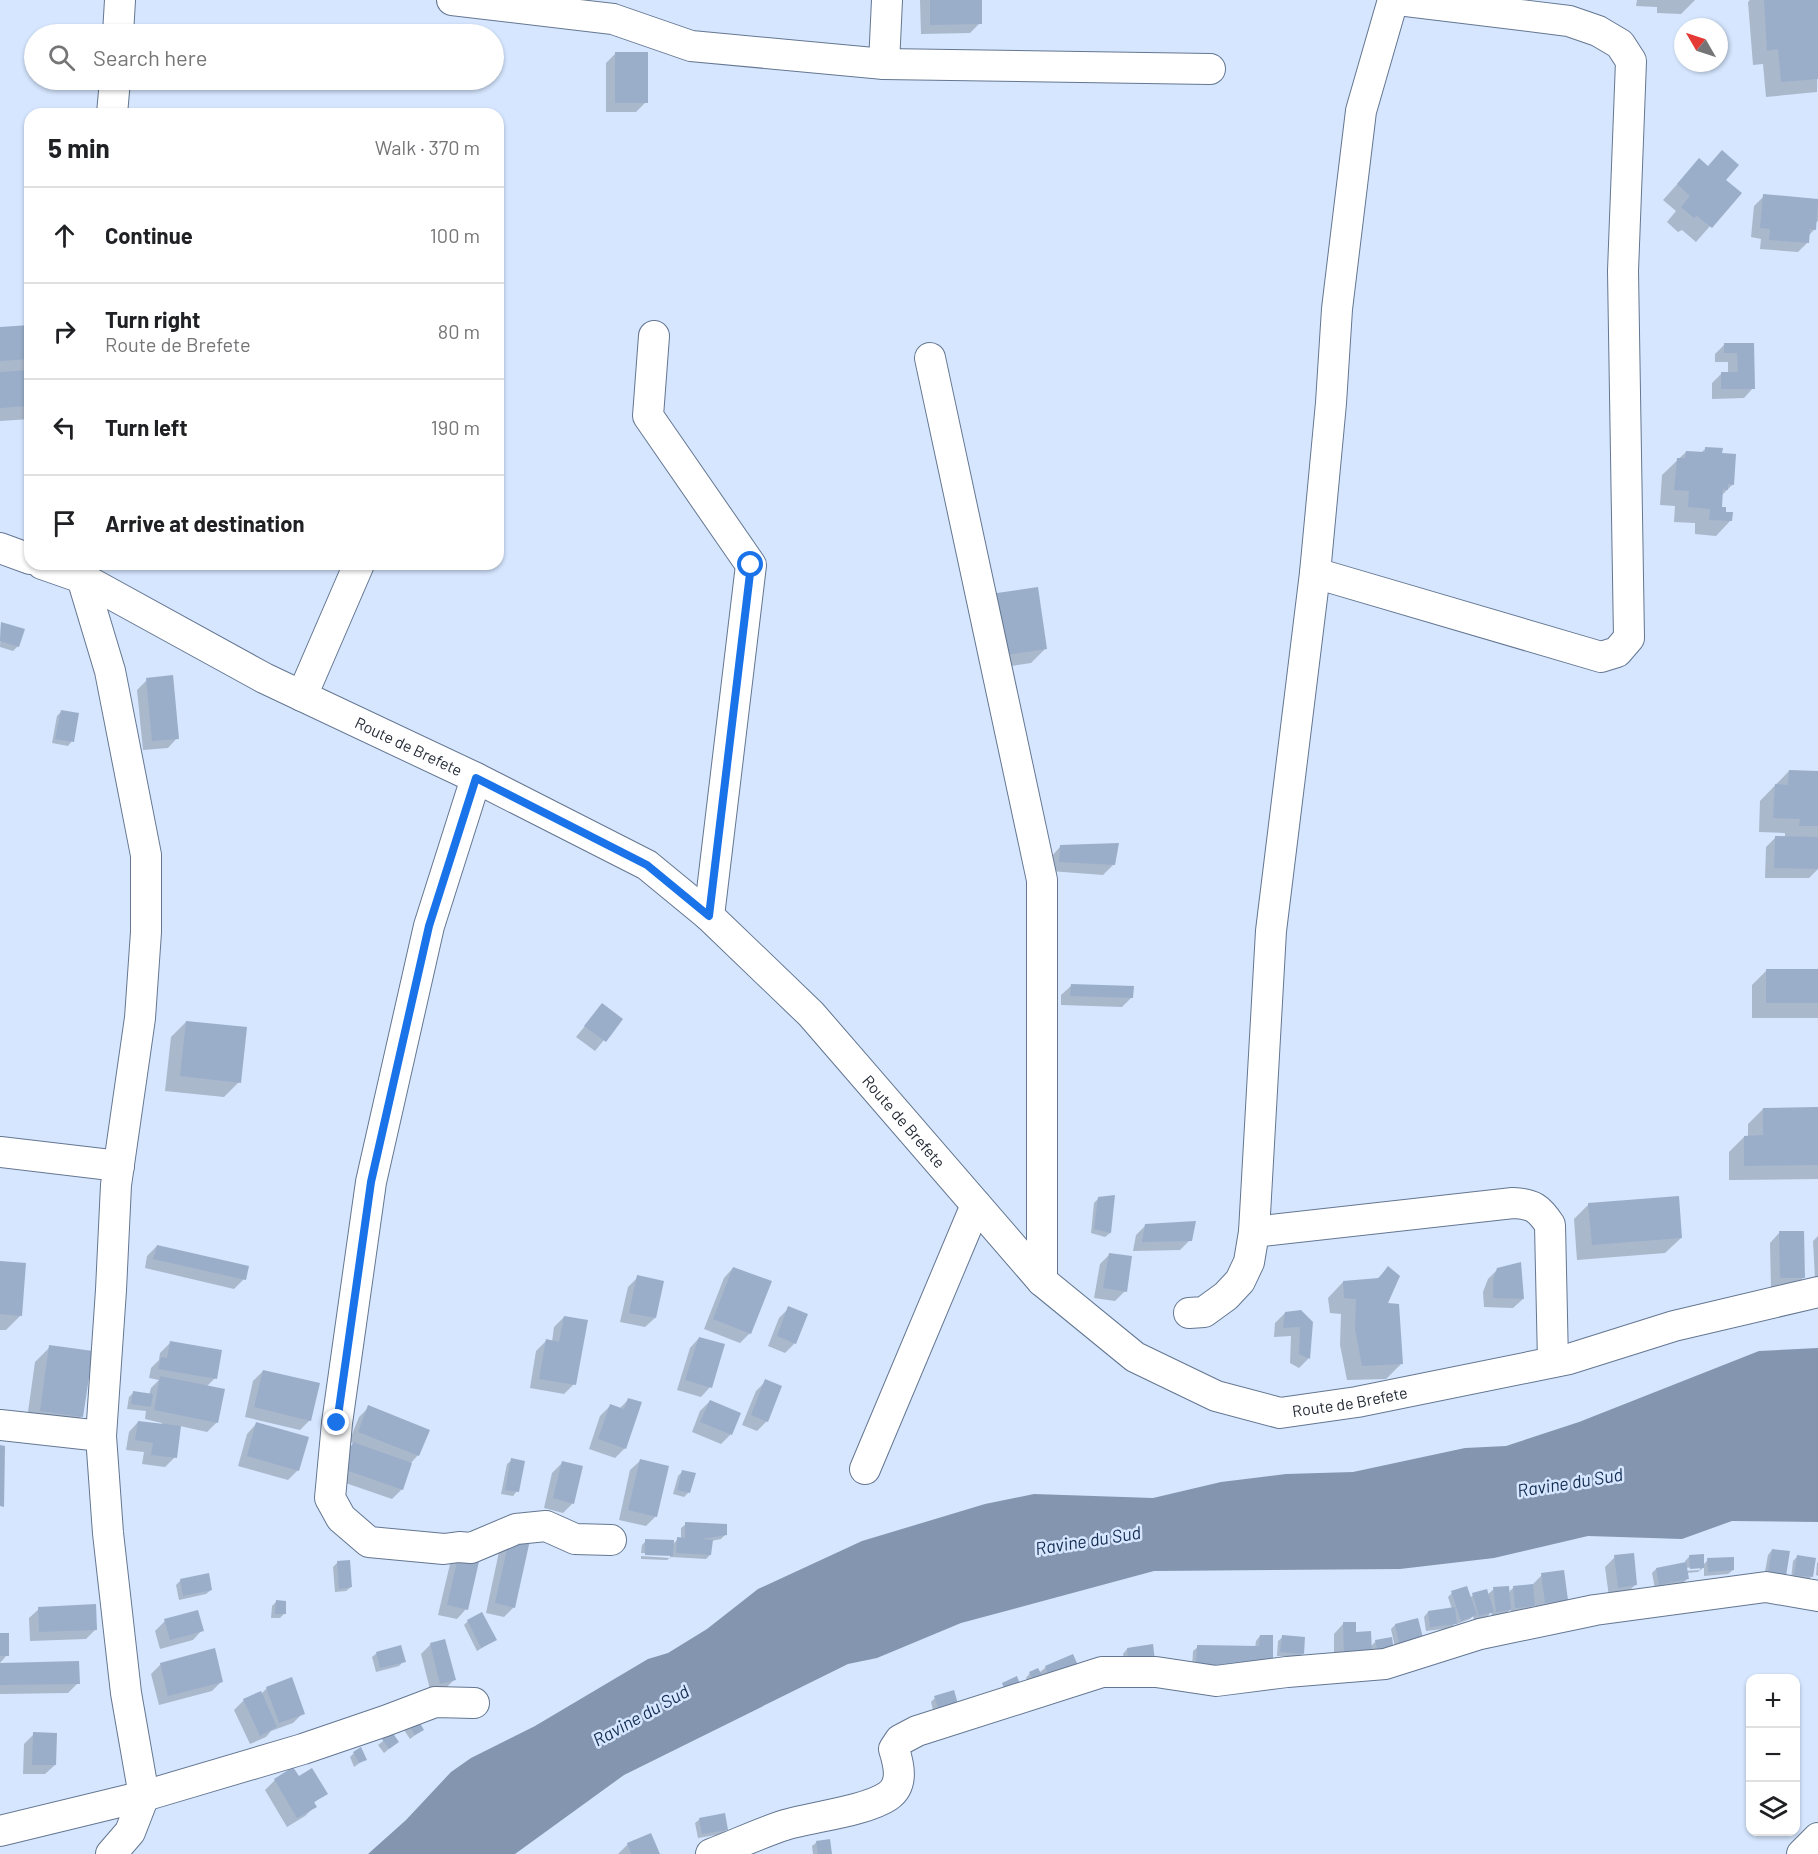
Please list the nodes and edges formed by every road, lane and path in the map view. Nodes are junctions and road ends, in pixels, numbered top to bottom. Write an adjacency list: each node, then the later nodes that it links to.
1 (120, 0): 6 (street)
2 (452, 0): 7 (street)
3 (887, 0): 7 (street)
4 (1393, 0): 17 (street)
5 (1398, 0): 17 (street)
6 (119, 24)
7 (884, 64): 8 (street)
8 (1210, 69)
9 (114, 90): 10 (street)
10 (113, 108)
11 (654, 336): 20 (street)
12 (930, 358): 25 (street)
13 (0, 548): 14 (street)
14 (24, 558)
15 (356, 570): 18 (street)
16 (82, 571): 18 (street, Route de Brefete); 22 (street)
17 (1316, 573): 24 (street)
18 (302, 696): 19 (street, Route de Brefete)
19 (476, 778): 20 (street, Route de Brefete); 32 (street)
20 (709, 916): 23 (street, Route de Brefete)
21 (0, 1152): 22 (street)
22 (119, 1166): 30 (street)
23 (976, 1205): 25 (street, Route de Brefete); 31 (street)
24 (1254, 1232): 27 (street); 28 (street)
25 (1042, 1281): 28 (street, Route de Brefete)
26 (1818, 1292): 28 (street, Route de Brefete)
27 (1189, 1313)
28 (1553, 1362)
29 (0, 1425): 30 (street)
30 (101, 1436): 35 (street)
31 (865, 1469)
32 (611, 1540)
33 (1818, 1596): 39 (street)
34 (474, 1703): 35 (street)
35 (144, 1796): 36 (street); 38 (street)
36 (0, 1831)
37 (1818, 1838): 40 (street)
38 (111, 1854)
39 (711, 1854)
40 (1802, 1854)

